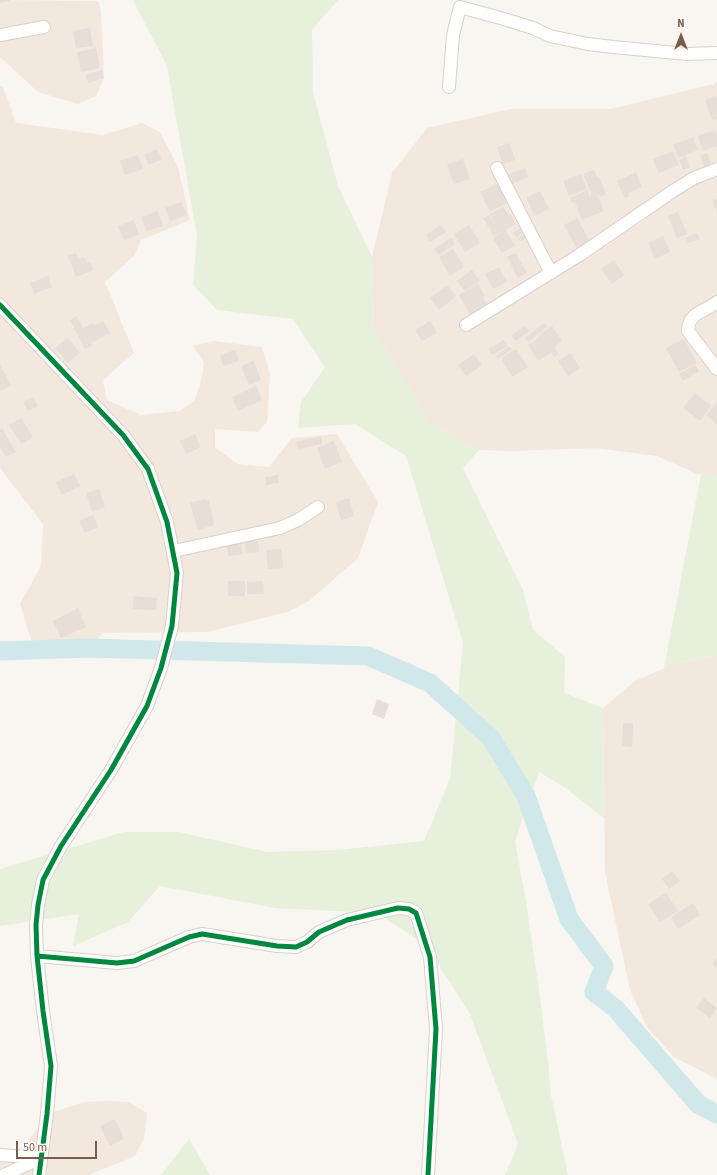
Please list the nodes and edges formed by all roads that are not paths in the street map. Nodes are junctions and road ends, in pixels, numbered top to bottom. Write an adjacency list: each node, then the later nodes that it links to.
1 (44, 27): 2 (street)
2 (0, 35)
3 (717, 53): 4 (street)
4 (449, 87)
5 (497, 168): 7 (street)
6 (717, 169): 7 (street)
7 (551, 273): 10 (street)
8 (717, 302): 11 (street)
9 (0, 305): 13 (street)
10 (466, 325)
11 (717, 369)
12 (318, 507): 13 (street)
13 (174, 551): 14 (street)
14 (37, 956): 16 (street); 19 (street)
15 (0, 1155): 16 (street)
16 (41, 1158): 17 (street); 18 (street)
17 (4, 1175)
18 (39, 1175)
19 (428, 1175)

